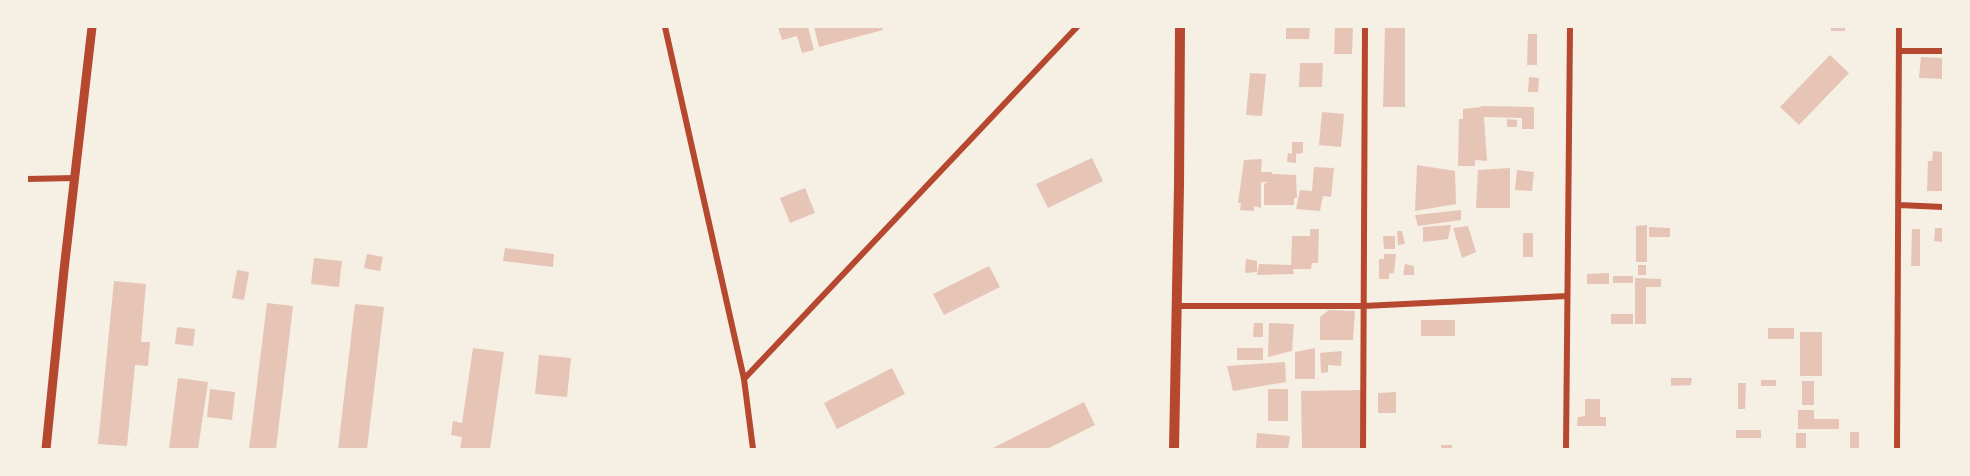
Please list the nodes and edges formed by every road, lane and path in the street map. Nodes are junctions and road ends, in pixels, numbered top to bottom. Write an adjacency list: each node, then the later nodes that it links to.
1 (92, 27): 10 (street)
2 (665, 27): 17 (street)
3 (1077, 27): 17 (street)
4 (1180, 27): 15 (main road)
5 (1365, 27): 16 (street)
6 (1570, 27): 14 (street)
7 (1899, 27): 8 (street)
8 (1899, 51): 9 (street); 12 (street)
9 (1943, 51)
10 (75, 178): 11 (street); 18 (street)
11 (27, 179)
12 (1899, 205): 13 (street); 23 (street)
13 (1943, 207)
14 (1567, 296): 16 (street); 22 (street)
15 (1176, 306): 16 (street); 20 (main road)
16 (1364, 306): 21 (street)
17 (744, 379): 19 (street)
18 (46, 449)
19 (753, 449)
20 (1174, 449)
21 (1363, 449)
22 (1566, 449)
23 (1897, 449)

